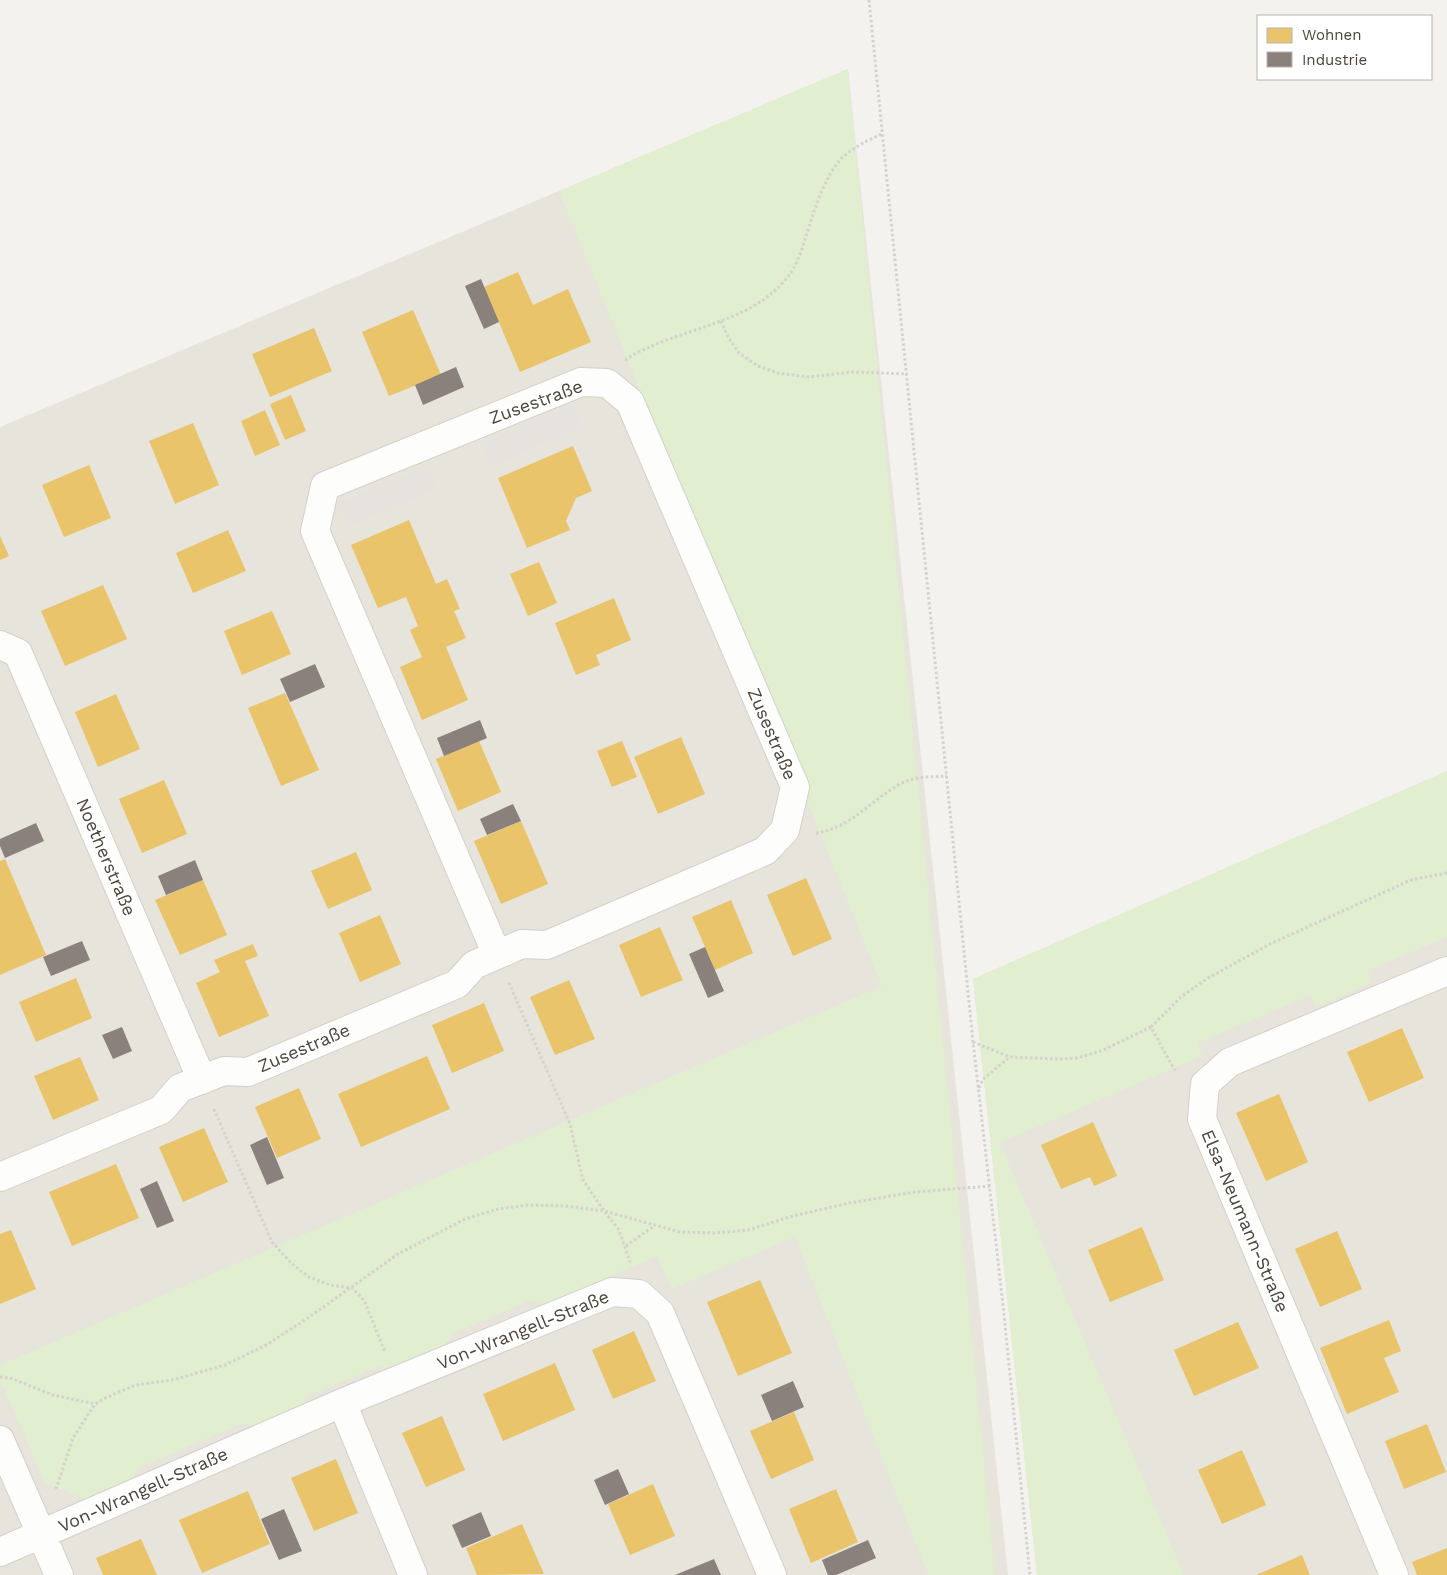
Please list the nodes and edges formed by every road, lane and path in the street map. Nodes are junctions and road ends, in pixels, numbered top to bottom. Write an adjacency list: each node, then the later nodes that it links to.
1 (869, 0): 2 (path)
2 (882, 134): 3 (path); 4 (path)
3 (721, 321): 4 (path); 5 (path)
4 (908, 374): 7 (path)
5 (607, 383): 8 (street, Zusestraße); 10 (street, Zusestraße)
6 (0, 645): 15 (street, Noetherstraße)
7 (947, 776): 8 (path); 13 (path)
8 (784, 830): 10 (street, Zusestraße)
9 (1447, 873): 12 (path)
10 (497, 955): 15 (street, Zusestraße); 20 (path)
11 (1447, 970): 16 (street)
12 (1152, 1027): 14 (path); 16 (path)
13 (973, 1042): 14 (path); 17 (path)
14 (1010, 1057): 17 (path)
15 (202, 1080): 18 (street, Zusestraße); 23 (path)
16 (1205, 1084): 36 (street, Elsa-Neumann-Straße)
17 (978, 1089): 19 (path)
18 (0, 1177)
19 (990, 1186): 21 (path); 35 (path)
20 (604, 1211): 21 (path); 22 (path); 23 (path)
21 (654, 1226): 22 (path)
22 (626, 1246): 24 (path)
23 (352, 1288): 26 (path); 28 (path)
24 (639, 1294): 26 (street, Von-Wrangell-Straße); 34 (street)
25 (0, 1377): 28 (path)
26 (397, 1380): 27 (street, Von-Wrangell-Straße)
27 (342, 1403): 30 (street, Von-Wrangell-Straße); 33 (street)
28 (96, 1404): 30 (path)
29 (0, 1440): 30 (street)
30 (41, 1534): 31 (street, Von-Wrangell-Straße); 32 (street)
31 (0, 1552)
32 (59, 1575)
33 (413, 1575)
34 (772, 1575)
35 (1030, 1575)
36 (1394, 1575)

